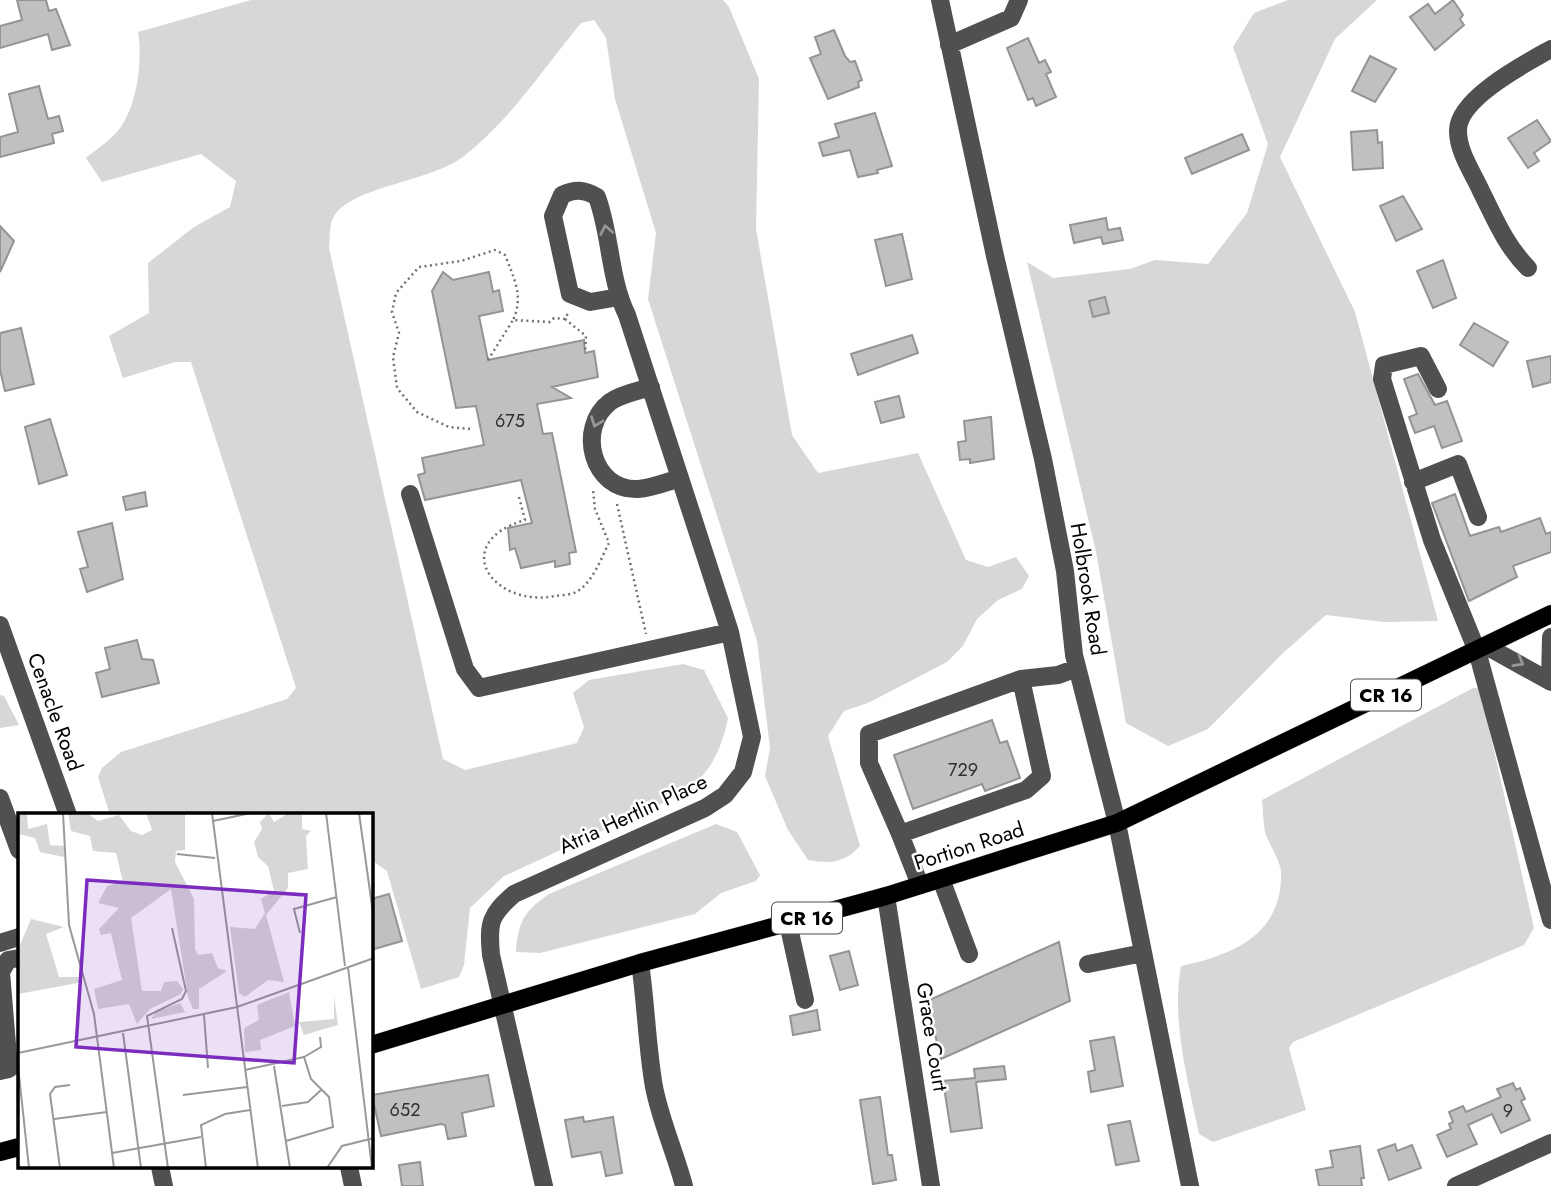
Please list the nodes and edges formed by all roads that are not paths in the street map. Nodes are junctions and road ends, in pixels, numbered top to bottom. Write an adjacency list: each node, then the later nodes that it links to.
1 (940, 0): 3 (street, Holbrook Road)
2 (1019, 0): 3 (street)
3 (949, 45): 18 (street, Holbrook Road)
4 (1551, 49): 5 (street)
5 (1528, 268)
6 (619, 297): 6 (street, Atria Hertlin Place, one-way to 6); 7 (street, Atria Hertlin Place)
7 (650, 387): 9 (street, Atria Hertlin Place); 9 (street, one-way to 9)
8 (1438, 390): 10 (street)
9 (680, 478): 15 (street, Atria Hertlin Place)
10 (1413, 482): 12 (street); 17 (street)
11 (410, 494): 15 (street)
12 (1478, 517)
13 (1551, 614): 17 (main road, Portion Road / CR 16)
14 (0, 625): 22 (street, Cenacle Road)
15 (730, 632): 39 (street, Atria Hertlin Place)
16 (1551, 637): 20 (street)
17 (1482, 648): 20 (street, one-way to 20); 23 (main road, Portion Road / CR 16); 29 (street)
18 (1077, 668): 19 (street); 23 (street, Holbrook Road)
19 (1021, 679): 24 (street); 24 (street)
20 (1551, 681)
21 (1, 806): 25 (street)
22 (67, 813)
23 (1117, 823): 26 (main road, Portion Road / CR 16); 33 (street, Holbrook Road)
24 (901, 834): 27 (street)
25 (18, 848)
26 (941, 879): 27 (main road, Portion Road / CR 16); 34 (street)
27 (920, 885): 28 (main road, Portion Road / CR 16)
28 (887, 895): 30 (main road, Portion Road / CR 16); 52 (street, Grace Court)
29 (1551, 919)
30 (788, 923): 36 (main road, Portion Road / CR 16); 38 (street)
31 (18, 937): 32 (street)
32 (0, 943)
33 (1143, 953): 37 (street); 53 (street, Holbrook Road)
34 (970, 954)
35 (18, 958): 42 (street)
36 (640, 963): 39 (main road, Portion Road / CR 16); 51 (street)
37 (1088, 964)
38 (805, 1000)
39 (502, 1006): 41 (main road, Portion Road / CR 16); 50 (street, Atria Hertlin Place)
40 (0, 1035): 42 (street)
41 (373, 1044)
42 (9, 1068)
43 (1551, 1143): 54 (street)
44 (18, 1147): 45 (main road)
45 (0, 1152)
46 (160, 1168): 48 (street)
47 (349, 1168): 49 (street)
48 (164, 1186)
49 (353, 1186)
50 (544, 1186)
51 (684, 1186)
52 (931, 1186)
53 (1190, 1186)
54 (1456, 1186)

